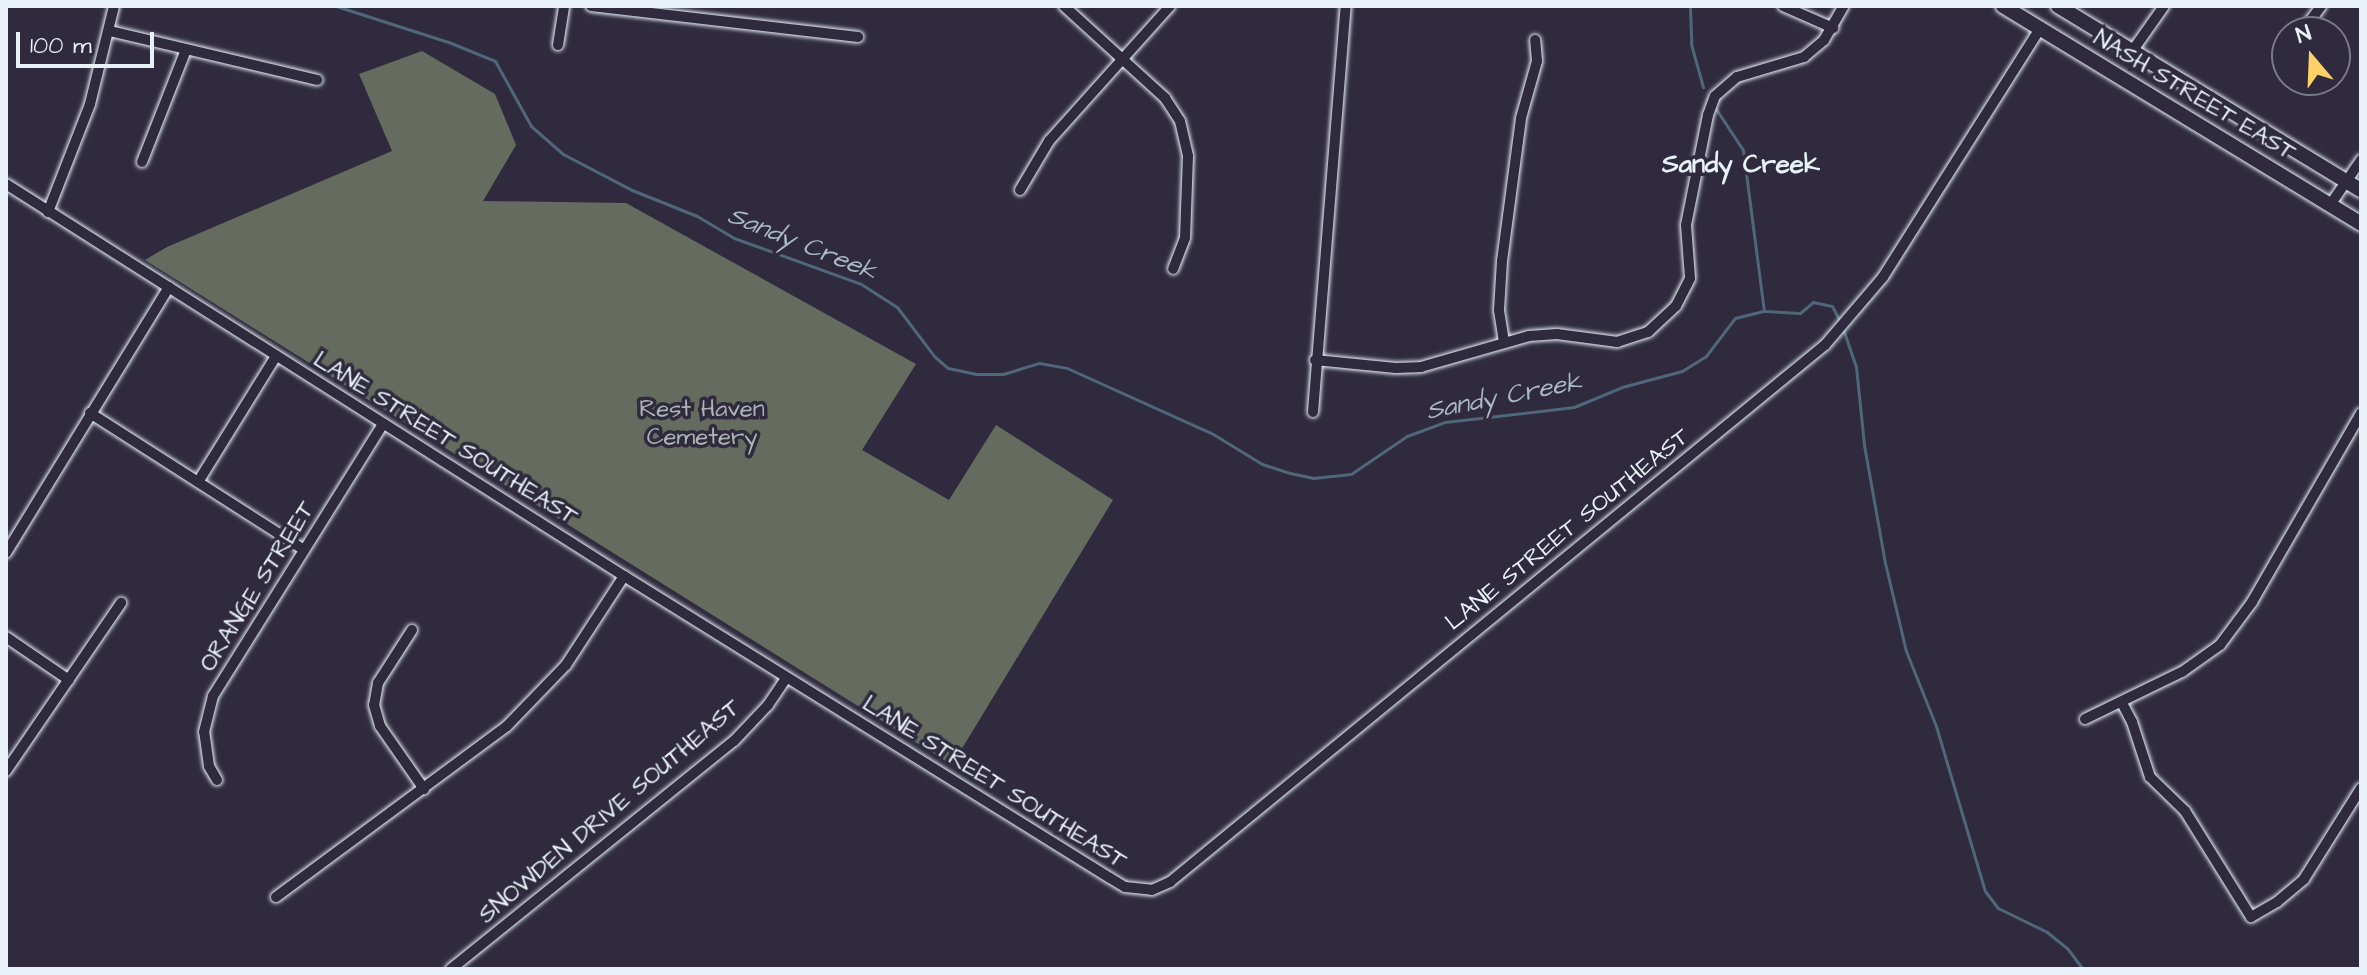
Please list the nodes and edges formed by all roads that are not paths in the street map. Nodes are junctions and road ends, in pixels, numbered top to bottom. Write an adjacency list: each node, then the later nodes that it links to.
1 (114, 6): 14 (street)
2 (564, 6): 17 (street)
3 (591, 6): 15 (street)
4 (1064, 6): 20 (street)
5 (1170, 6): 20 (street)
6 (1346, 6): 35 (street)
7 (1783, 6): 12 (street)
8 (1844, 6): 12 (street)
9 (2003, 6): 13 (main road, NASH STREET EAST)
10 (2058, 6): 19 (main road, NASH STREET EAST)
11 (2164, 6): 19 (street)
12 (1833, 28): 33 (street)
13 (2040, 29): 28 (main road, NASH STREET EAST); 47 (street, LANE STREET SOUTHEAST)
14 (110, 31): 18 (street); 29 (street)
15 (858, 37)
16 (1535, 40): 33 (street)
17 (558, 45)
18 (186, 50): 21 (street); 23 (street)
19 (2133, 50): 24 (main road, NASH STREET EAST)
20 (1123, 61): 26 (street); 31 (street)
21 (317, 80)
22 (2361, 160): 24 (street)
23 (142, 162)
24 (2345, 181): 27 (main road, NASH STREET EAST); 28 (street)
25 (6, 184): 29 (street, LANE STREET SOUTHEAST)
26 (1020, 190)
27 (2361, 190)
28 (2330, 205): 30 (main road, NASH STREET EAST)
29 (48, 212): 32 (street, LANE STREET SOUTHEAST)
30 (2361, 224)
31 (1173, 269)
32 (169, 287): 34 (street, LANE STREET SOUTHEAST); 37 (street)
33 (1504, 342): 35 (street)
34 (276, 356): 39 (street, LANE STREET SOUTHEAST); 40 (street)
35 (1315, 360): 36 (street)
36 (1313, 412)
37 (90, 413): 40 (street); 42 (street)
38 (2361, 413): 49 (street)
39 (383, 424): 41 (street, ORANGE STREET); 43 (street, LANE STREET SOUTHEAST)
40 (198, 482): 41 (street)
41 (304, 550): 52 (street, ORANGE STREET)
42 (6, 553)
43 (624, 576): 47 (street, LANE STREET SOUTHEAST); 54 (street)
44 (121, 603): 48 (street)
45 (412, 630): 54 (street)
46 (6, 637): 48 (street)
47 (786, 678): 56 (street, SNOWDEN DRIVE SOUTHEAST)
48 (69, 680): 51 (street)
49 (2122, 703): 50 (street); 53 (street)
50 (2085, 719)
51 (6, 771)
52 (217, 780)
53 (2361, 788)
54 (424, 789): 55 (street)
55 (276, 897)
56 (451, 969)

